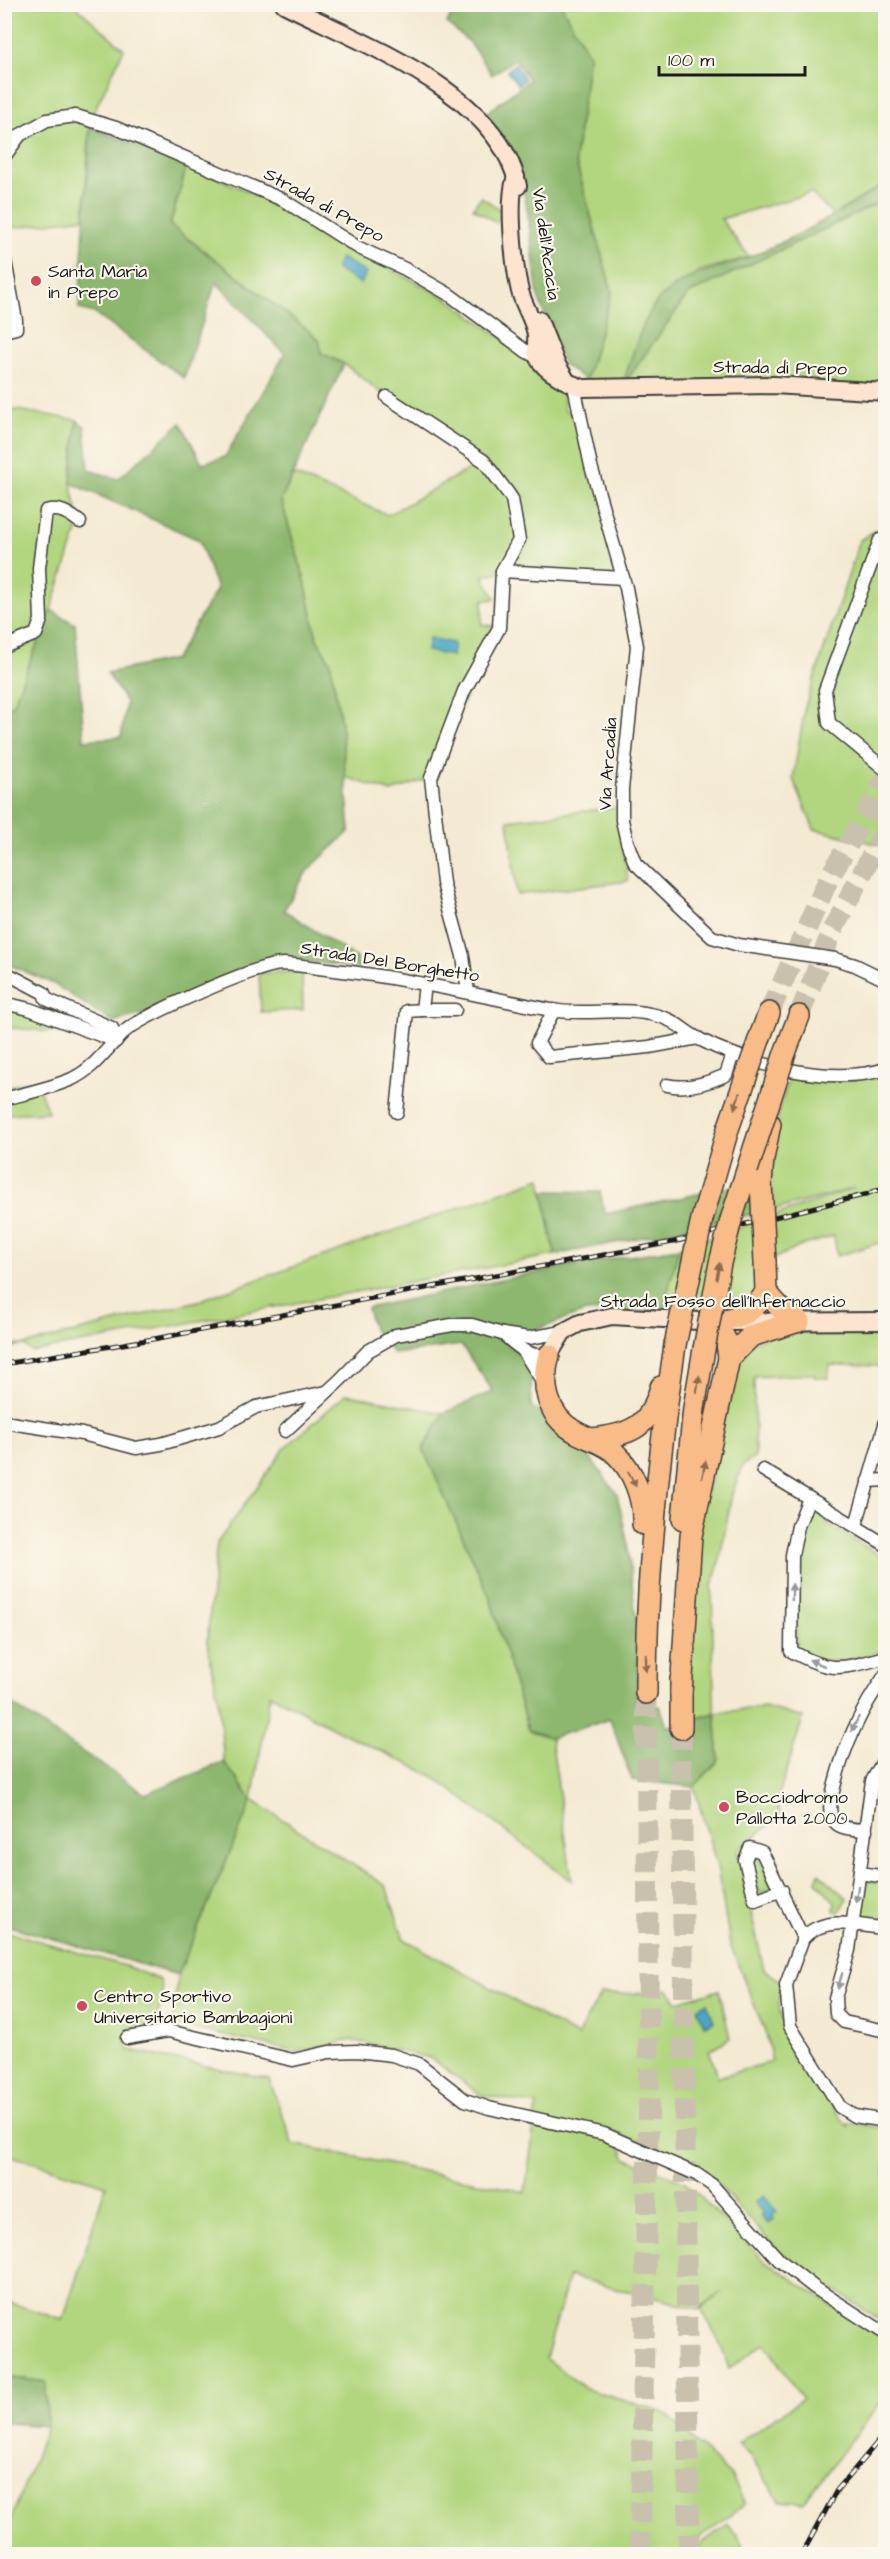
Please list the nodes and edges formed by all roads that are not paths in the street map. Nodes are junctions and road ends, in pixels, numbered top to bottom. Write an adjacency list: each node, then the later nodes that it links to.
1 (284, 4): 5 (street, Via dell'Acacia)
2 (4, 157): 5 (street, Strada di Prepo)
3 (6, 262): 4 (street)
4 (4, 331)
5 (543, 351): 6 (street)
6 (570, 383): 7 (street, Strada di Prepo); 12 (street, Via Arcadia)
7 (885, 392)
8 (387, 397): 11 (street)
9 (80, 522): 13 (street)
10 (879, 540): 14 (street)
11 (502, 571): 12 (street); 18 (street)
12 (623, 578): 16 (street, Via Arcadia)
13 (4, 647)
14 (885, 770)
15 (4, 972): 26 (street)
16 (885, 980)
17 (425, 984): 18 (street, Strada Del Borghetto); 20 (street); 26 (street, Strada Del Borghetto)
18 (468, 992): 22 (street, Strada Del Borghetto)
19 (4, 1003): 26 (street)
20 (422, 1010): 21 (street); 32 (street)
21 (455, 1010)
22 (554, 1010): 25 (street, Strada Del Borghetto); 25 (street)
23 (769, 1013): 40 (highway, one-way to 40, bridge)
24 (799, 1016): 27 (highway)
25 (698, 1038): 28 (street, Strada Del Borghetto)
26 (116, 1041): 31 (street, Strada Del Borghetto)
27 (787, 1047): 33 (highway, bridge); 60 (highway, one-way to 27, bridge)
28 (733, 1054): 29 (street, Strada Del Borghetto); 30 (street)
29 (885, 1069)
30 (667, 1085)
31 (4, 1099)
32 (397, 1112)
33 (766, 1292): 34 (highway); 36 (highway)
34 (799, 1321): 35 (street, Strada Fosso dell'Infernaccio); 36 (street, Strada Fosso dell'Infernaccio); 43 (highway)
35 (885, 1321)
36 (716, 1322): 37 (street, Strada Fosso dell'Infernaccio); 43 (highway)
37 (563, 1332): 39 (street, Strada Fosso dell'Infernaccio); 42 (street)
38 (502, 1334): 39 (street, Strada Fosso dell'Infernaccio); 41 (street, Strada Fosso dell'Infernaccio); 45 (street, Strada Fosso dell'Infernaccio)
39 (529, 1338): 42 (street)
40 (671, 1345): 49 (highway); 56 (highway)
41 (524, 1352): 42 (street); 44 (street, Strada Fosso dell'Infernaccio)
42 (549, 1354): 44 (highway)
43 (729, 1358): 60 (highway, one-way to 43)
44 (545, 1385): 49 (highway)
45 (326, 1392): 46 (street); 48 (street, Strada Fosso dell'Infernaccio)
46 (4, 1422)
47 (884, 1427): 52 (street)
48 (285, 1431)
49 (592, 1439): 56 (highway, one-way to 56)
50 (763, 1470): 53 (street)
51 (885, 1480): 52 (street)
52 (868, 1481): 54 (street)
53 (809, 1498): 54 (street); 57 (street, one-way to 53)
54 (856, 1525): 55 (street)
55 (885, 1545)
56 (646, 1632): 59 (highway, one-way to 59)
57 (885, 1657)
58 (885, 1674): 63 (street, one-way to 63)
59 (646, 1693)
60 (681, 1693): 61 (highway)
61 (681, 1728)
62 (885, 1756): 63 (street)
63 (866, 1830): 64 (street)
64 (860, 1873): 65 (street); 67 (street, one-way to 67)
65 (885, 1877)
66 (782, 1890): 69 (street)
67 (853, 1924): 68 (street); 69 (street); 70 (street, one-way to 70)
68 (885, 1929)
69 (803, 1938): 72 (street)
70 (885, 2031)
71 (128, 2038): 73 (street)
72 (885, 2121)
73 (885, 2334)

